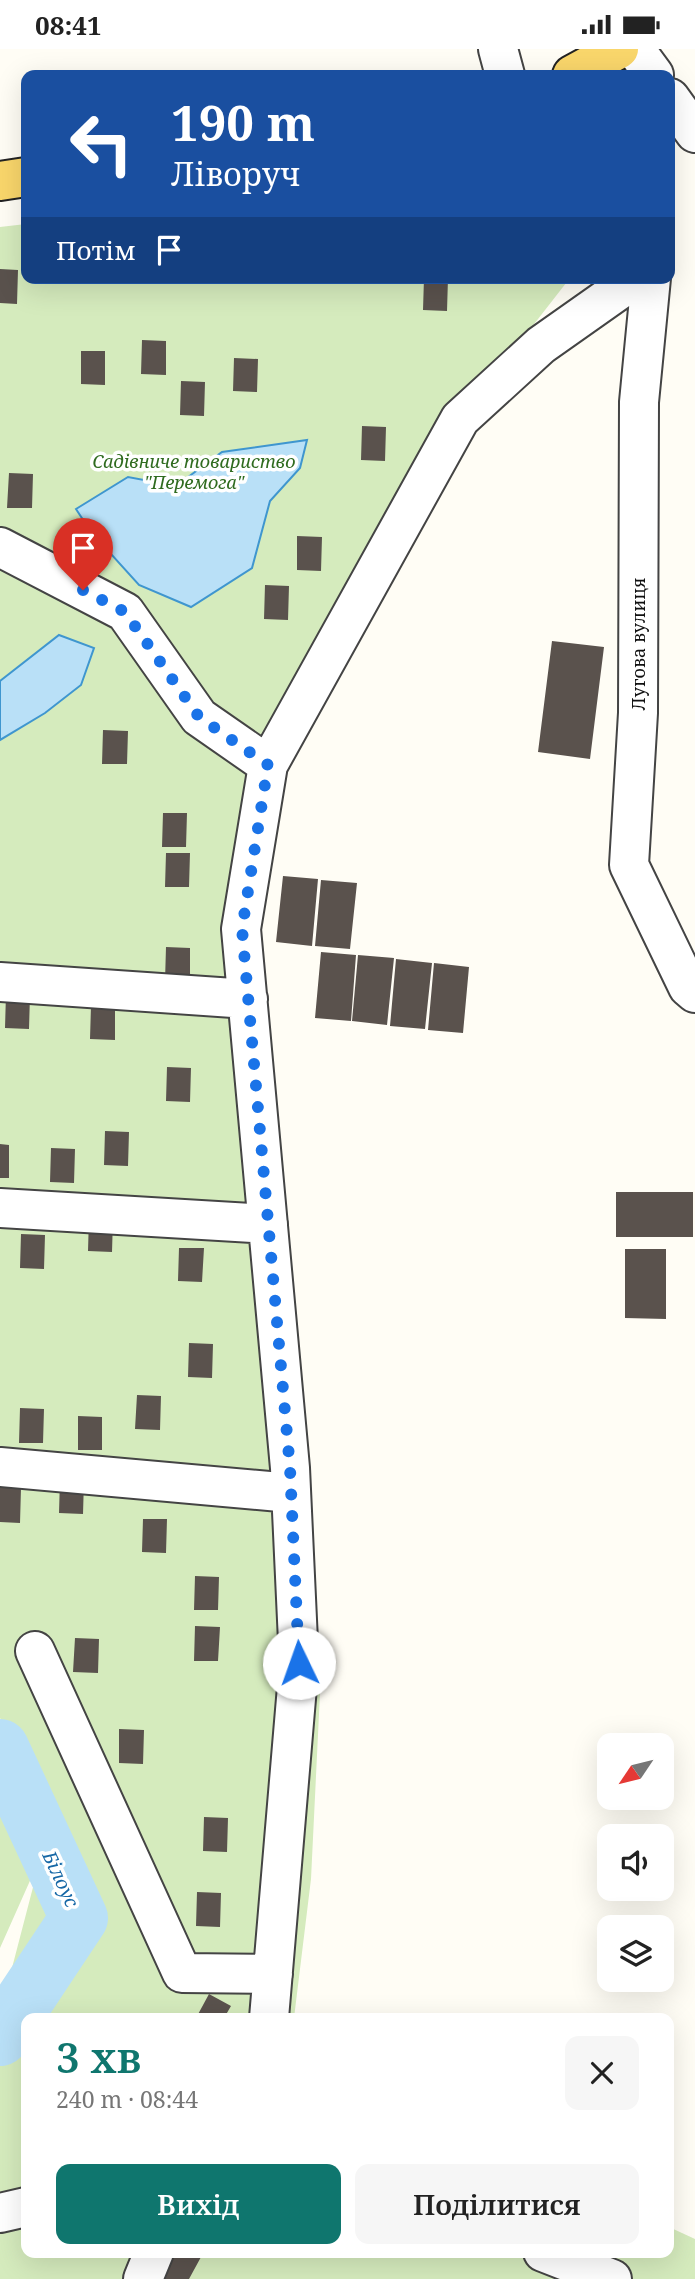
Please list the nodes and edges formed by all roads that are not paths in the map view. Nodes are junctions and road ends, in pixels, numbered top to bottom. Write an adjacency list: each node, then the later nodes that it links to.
1 (498, 49): 5 (street)
2 (619, 49): 4 (main road)
3 (635, 49): 6 (street)
4 (581, 68)
5 (504, 70)
6 (650, 70)
7 (675, 105): 8 (street)
8 (695, 133)
9 (21, 178): 10 (main road)
10 (0, 181)
11 (627, 284): 14 (street)
12 (650, 284): 16 (street, Лугова вулиця)
13 (0, 547): 14 (street)
14 (268, 765): 17 (street)
15 (0, 982): 17 (street)
16 (695, 993)
17 (248, 999): 19 (street)
18 (0, 1208): 19 (street)
19 (268, 1224): 21 (street)
20 (0, 1467): 21 (street)
21 (291, 1493): 23 (street)
22 (35, 1651): 23 (street)
23 (273, 1974): 24 (street)
24 (269, 2013)
25 (21, 2208): 26 (street)
26 (0, 2213)
27 (152, 2258): 29 (street)
28 (558, 2258): 30 (street)
29 (143, 2279)
30 (612, 2279)

